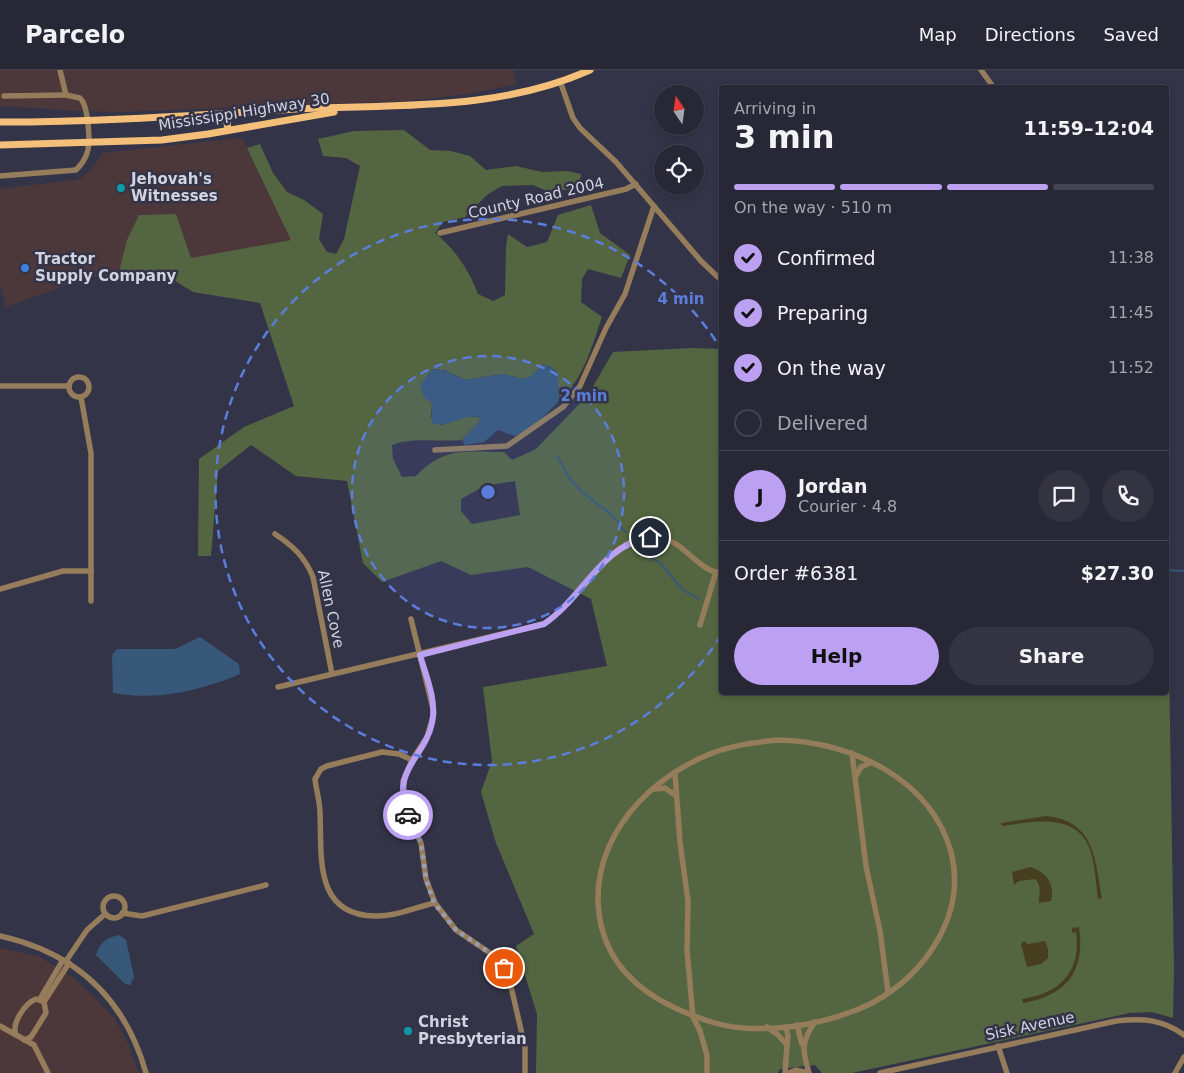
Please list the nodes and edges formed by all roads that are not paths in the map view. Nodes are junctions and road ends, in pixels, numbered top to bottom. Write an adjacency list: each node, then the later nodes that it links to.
1 (60, 70): 6 (street)
2 (588, 70): 4 (main road, Mississippi Highway 30)
3 (981, 70): 5 (street)
4 (560, 81): 8 (main road, Mississippi Highway 30); 16 (street)
5 (992, 85)
6 (66, 95): 7 (street); 10 (street)
7 (4, 96)
8 (372, 108): 9 (main road, Mississippi Highway 30); 12 (main road, Mississippi Highway 30)
9 (226, 114): 10 (main road, Mississippi Highway 30); 12 (main road)
10 (87, 121): 11 (main road, Mississippi Highway 30); 13 (street)
11 (0, 122)
12 (228, 130): 13 (main road, Mississippi Highway 30)
13 (88, 143): 14 (main road, Mississippi Highway 30); 15 (street)
14 (0, 145)
15 (0, 176)
16 (636, 184): 17 (street); 18 (street, County Road 2004)
17 (654, 206): 19 (street); 23 (street)
18 (440, 233)
19 (719, 278)
20 (0, 386): 21 (street)
21 (69, 386): 22 (street); 22 (street)
22 (81, 397): 25 (street)
23 (435, 450)
24 (275, 534): 32 (street, Allen Cove)
25 (91, 571): 27 (street); 28 (street)
26 (718, 573): 30 (street); 31 (street)
27 (0, 589)
28 (91, 601)
29 (411, 619): 31 (street)
30 (700, 625)
31 (420, 655): 32 (street); 35 (street)
32 (332, 674): 33 (street)
33 (278, 687)
34 (852, 754): 36 (street); 37 (street); 38 (street)
35 (412, 760): 42 (street); 42 (street)
36 (872, 762): 38 (street); 47 (street)
37 (675, 773): 39 (street); 40 (street)
38 (855, 778): 47 (street)
39 (652, 790): 40 (street); 49 (street)
40 (675, 796): 49 (street)
41 (266, 885): 43 (street)
42 (434, 903): 64 (street)
43 (122, 913): 44 (street); 44 (street)
44 (106, 914): 46 (street)
45 (0, 936): 46 (street)
46 (66, 962): 48 (street); 63 (street)
47 (888, 992): 50 (street)
48 (42, 1000): 55 (street); 57 (street)
49 (693, 1017): 53 (street); 65 (street)
50 (814, 1022): 51 (street); 60 (street)
51 (797, 1025): 54 (street); 60 (street)
52 (0, 1026): 55 (street)
53 (767, 1027): 54 (street); 58 (street)
54 (786, 1027): 58 (street)
55 (16, 1035): 57 (street)
56 (1184, 1035): 59 (street, Sisk Avenue)
57 (24, 1040): 62 (street)
58 (787, 1045): 66 (street)
59 (998, 1046): 68 (street, Sisk Avenue); 69 (street)
60 (803, 1049): 67 (street)
61 (1184, 1057): 70 (street)
62 (48, 1073)
63 (146, 1073)
64 (525, 1073)
65 (707, 1073)
66 (786, 1073): 67 (street)
67 (809, 1073)
68 (880, 1073)
69 (1007, 1073)
70 (1175, 1073)

